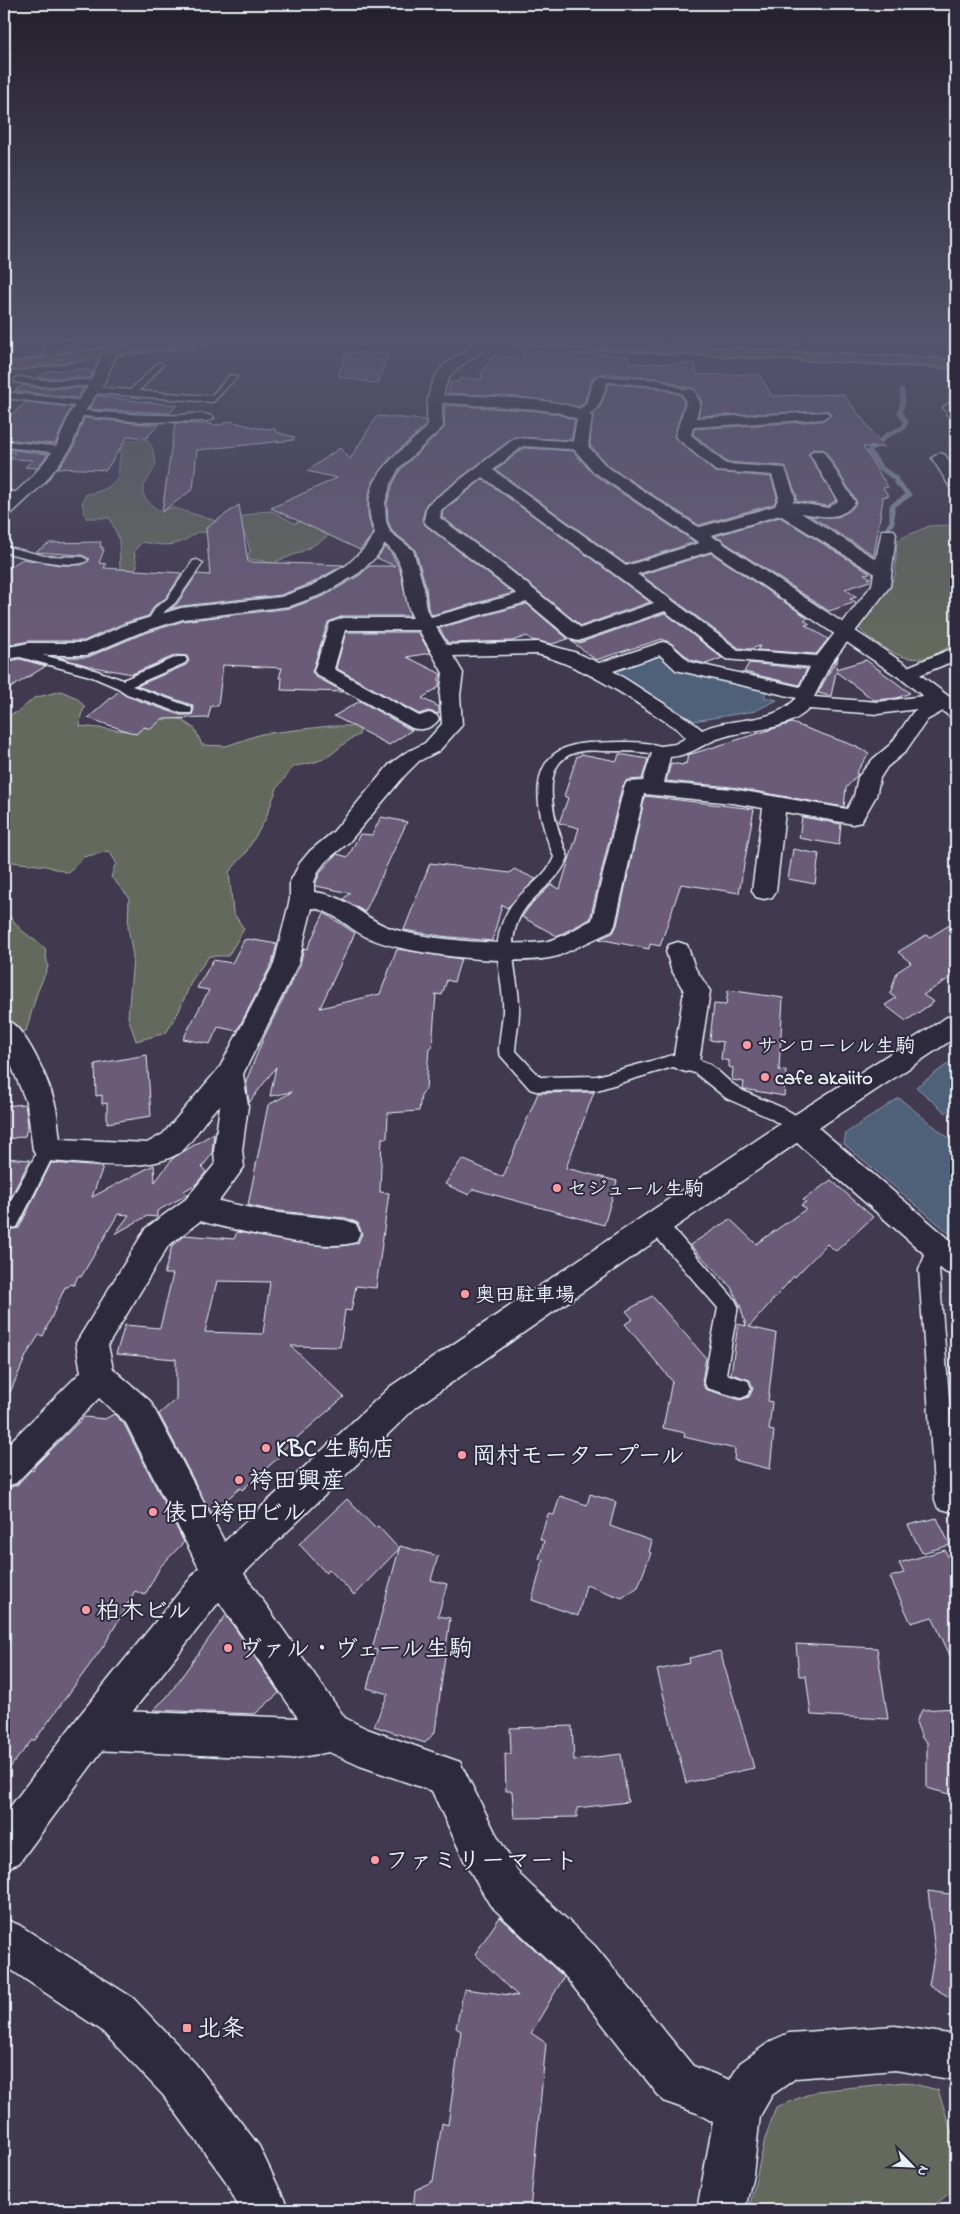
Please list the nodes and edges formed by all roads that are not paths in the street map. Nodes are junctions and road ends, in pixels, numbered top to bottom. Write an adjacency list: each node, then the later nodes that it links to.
1 (7, 444): 8 (lane)
2 (64, 444): 8 (street)
3 (415, 444): 18 (street)
4 (516, 444): 11 (street)
5 (553, 444): 7 (street)
6 (693, 444): 15 (street)
7 (580, 447): 17 (street)
8 (61, 450): 14 (street)
9 (818, 454): 15 (street)
10 (956, 458): 12 (street)
11 (483, 470): 24 (street); 26 (street)
12 (956, 484)
13 (4, 493): 14 (lane)
14 (21, 496): 16 (street)
15 (783, 508): 17 (street); 25 (street)
16 (4, 512)
17 (699, 533): 20 (street)
18 (382, 534): 28 (street); 29 (street)
19 (888, 534): 25 (street)
20 (715, 544): 24 (street); 30 (street)
21 (4, 549): 22 (lane)
22 (82, 560)
23 (196, 563): 28 (lane)
24 (624, 572): 27 (street)
25 (883, 572): 30 (street)
26 (530, 596): 27 (street); 29 (street)
27 (668, 604): 34 (street)
28 (153, 622): 32 (street)
29 (425, 624): 31 (street); 44 (street)
30 (845, 632): 36 (street); 38 (street)
31 (442, 651): 37 (street); 50 (street)
32 (9, 653): 40 (lane)
33 (956, 653): 38 (street)
34 (733, 655): 36 (street); 39 (street)
35 (181, 660): 40 (lane)
36 (822, 662): 39 (street)
37 (598, 670): 39 (street); 45 (street)
38 (907, 674): 42 (street)
39 (721, 675)
40 (125, 684): 43 (lane)
41 (922, 702): 45 (street)
42 (950, 707): 48 (street)
43 (186, 710)
44 (429, 718)
45 (700, 740): 46 (street)
46 (661, 751): 47 (street); 52 (lane)
47 (652, 788): 48 (street); 52 (street)
48 (775, 804): 49 (street)
49 (764, 891)
50 (302, 899): 52 (street); 56 (street)
51 (678, 951): 55 (street)
52 (503, 952): 55 (lane)
53 (956, 1024): 57 (street)
54 (4, 1029): 58 (street)
55 (686, 1062): 57 (lane)
56 (230, 1074): 58 (street); 59 (street)
57 (798, 1127): 61 (street); 63 (street)
58 (47, 1150): 60 (lane)
59 (196, 1208): 62 (street); 64 (street)
60 (4, 1221)
61 (656, 1224): 65 (lane); 68 (street)
62 (345, 1233)
63 (947, 1255): 67 (lane)
64 (98, 1377): 66 (street); 68 (street)
65 (741, 1388)
66 (4, 1471)
67 (956, 1502)
68 (220, 1571): 69 (street); 70 (street)
69 (93, 1730): 70 (street); 71 (street)
70 (331, 1732): 74 (street)
71 (4, 1848)
72 (4, 1940): 75 (street)
73 (956, 2058): 74 (street)
74 (738, 2110): 76 (street)
75 (265, 2210)
76 (721, 2210)

